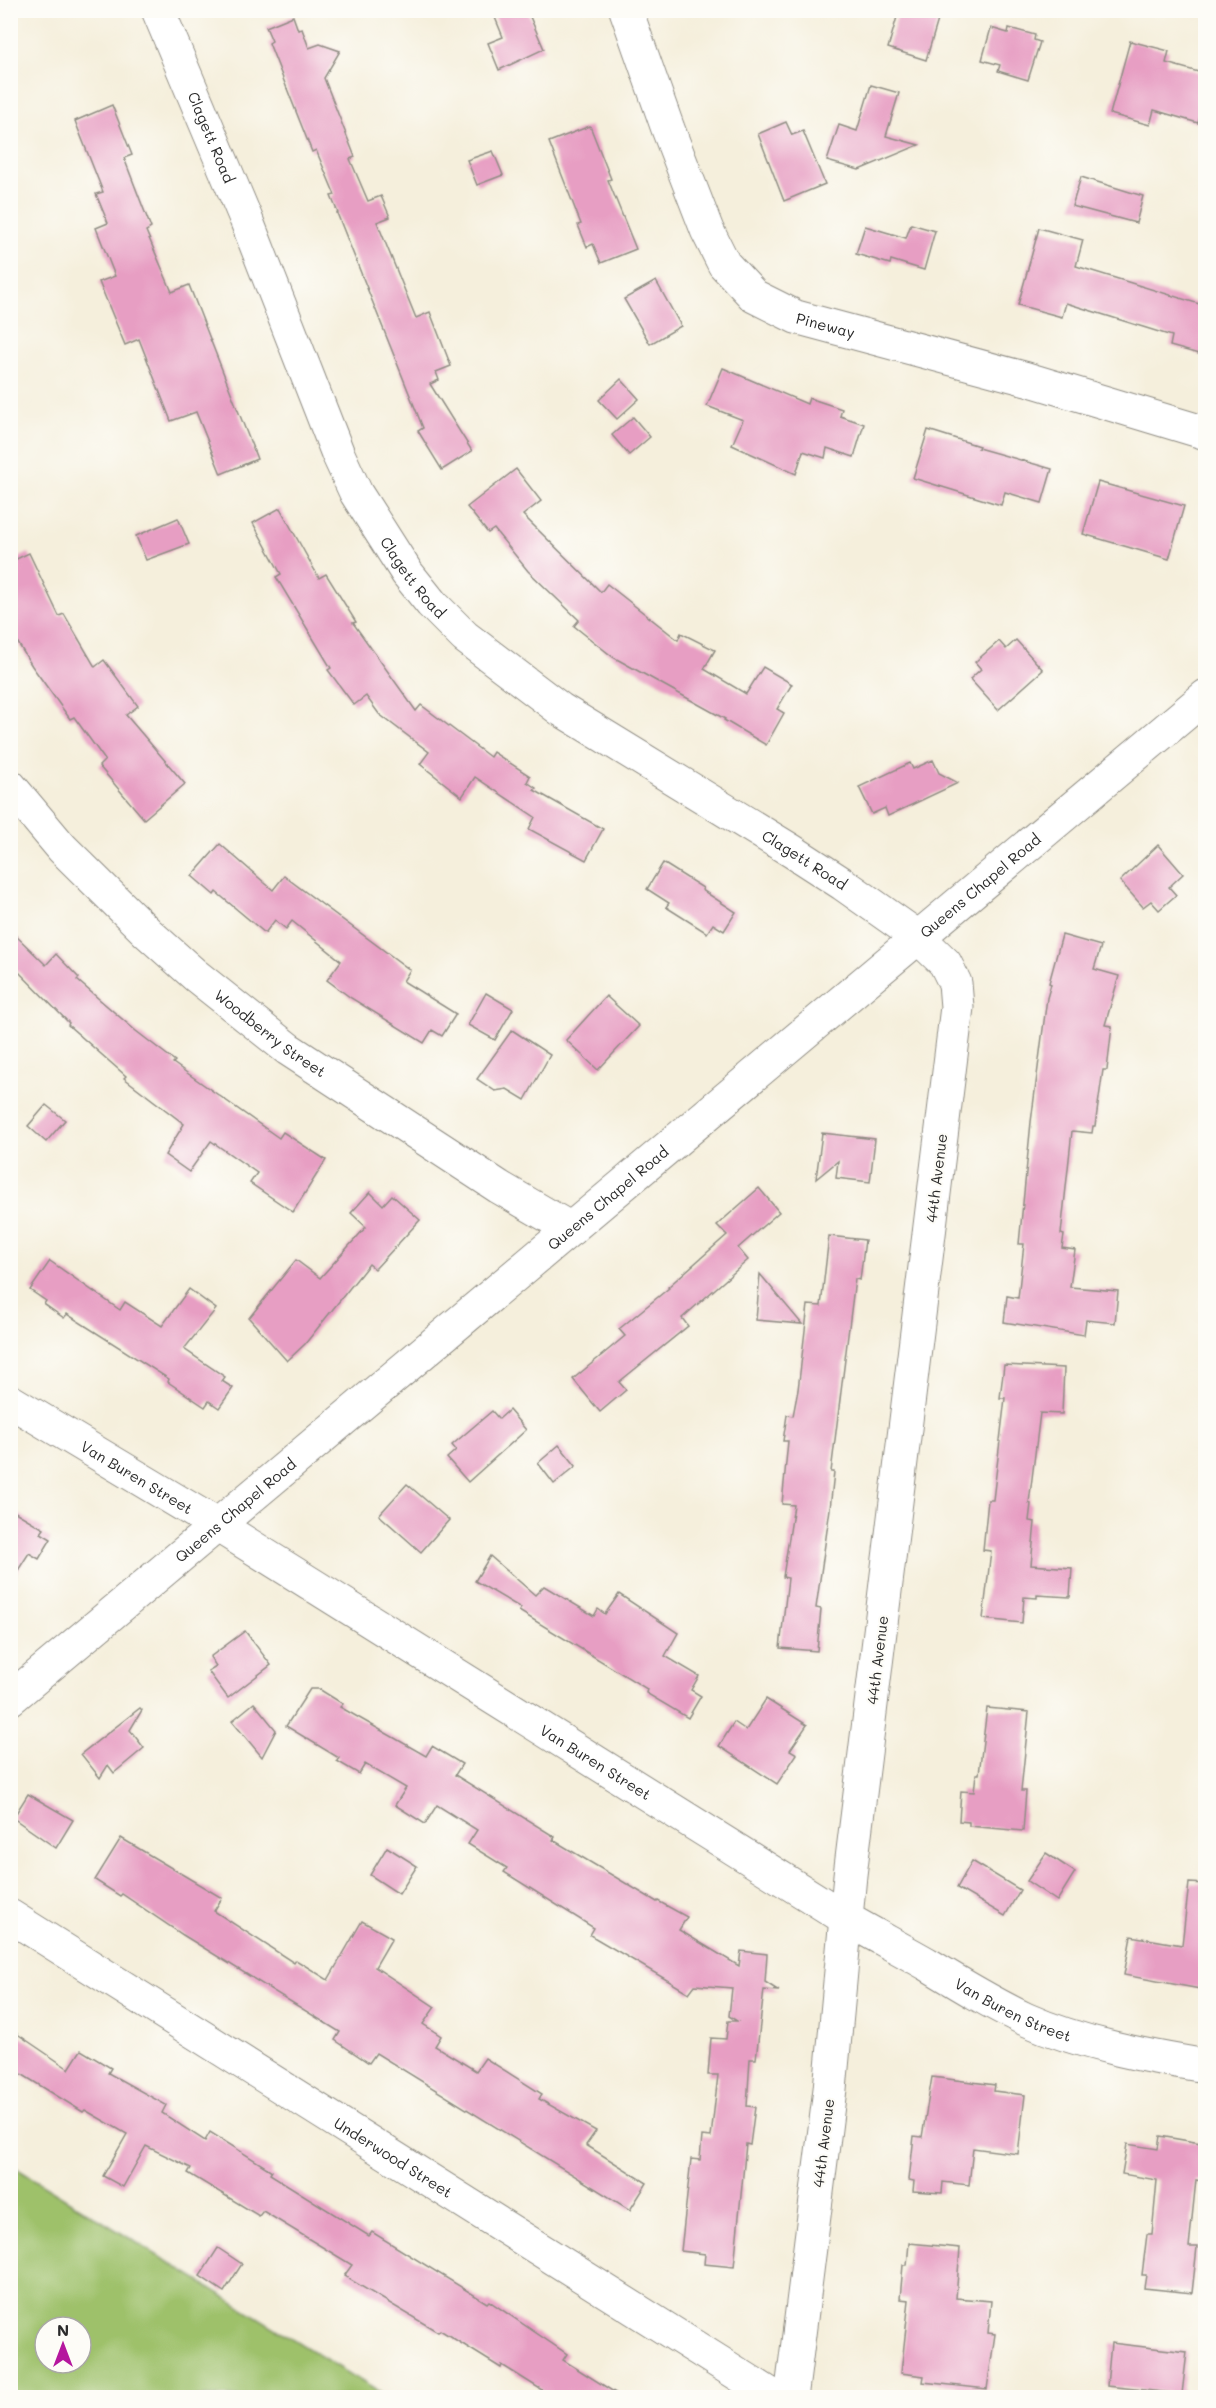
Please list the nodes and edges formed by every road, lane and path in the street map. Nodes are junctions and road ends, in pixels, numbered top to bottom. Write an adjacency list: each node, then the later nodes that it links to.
1 (158, 10): 6 (street, Clagett Road)
2 (626, 10): 3 (street, Pineway)
3 (1206, 433)
4 (1206, 696): 6 (street, Queens Chapel Road)
5 (10, 786): 7 (street, Woodberry Street)
6 (918, 937): 7 (street, Queens Chapel Road); 12 (street, 44th Avenue)
7 (571, 1229): 9 (street, Queens Chapel Road)
8 (10, 1401): 9 (street, Van Buren Street)
9 (217, 1525): 10 (street, Queens Chapel Road); 12 (street, Van Buren Street)
10 (10, 1699)
11 (10, 1916): 14 (street, Underwood Street)
12 (845, 1918): 13 (street, Van Buren Street); 15 (street, 44th Avenue)
13 (1206, 2066)
14 (776, 2397)
15 (791, 2397)

